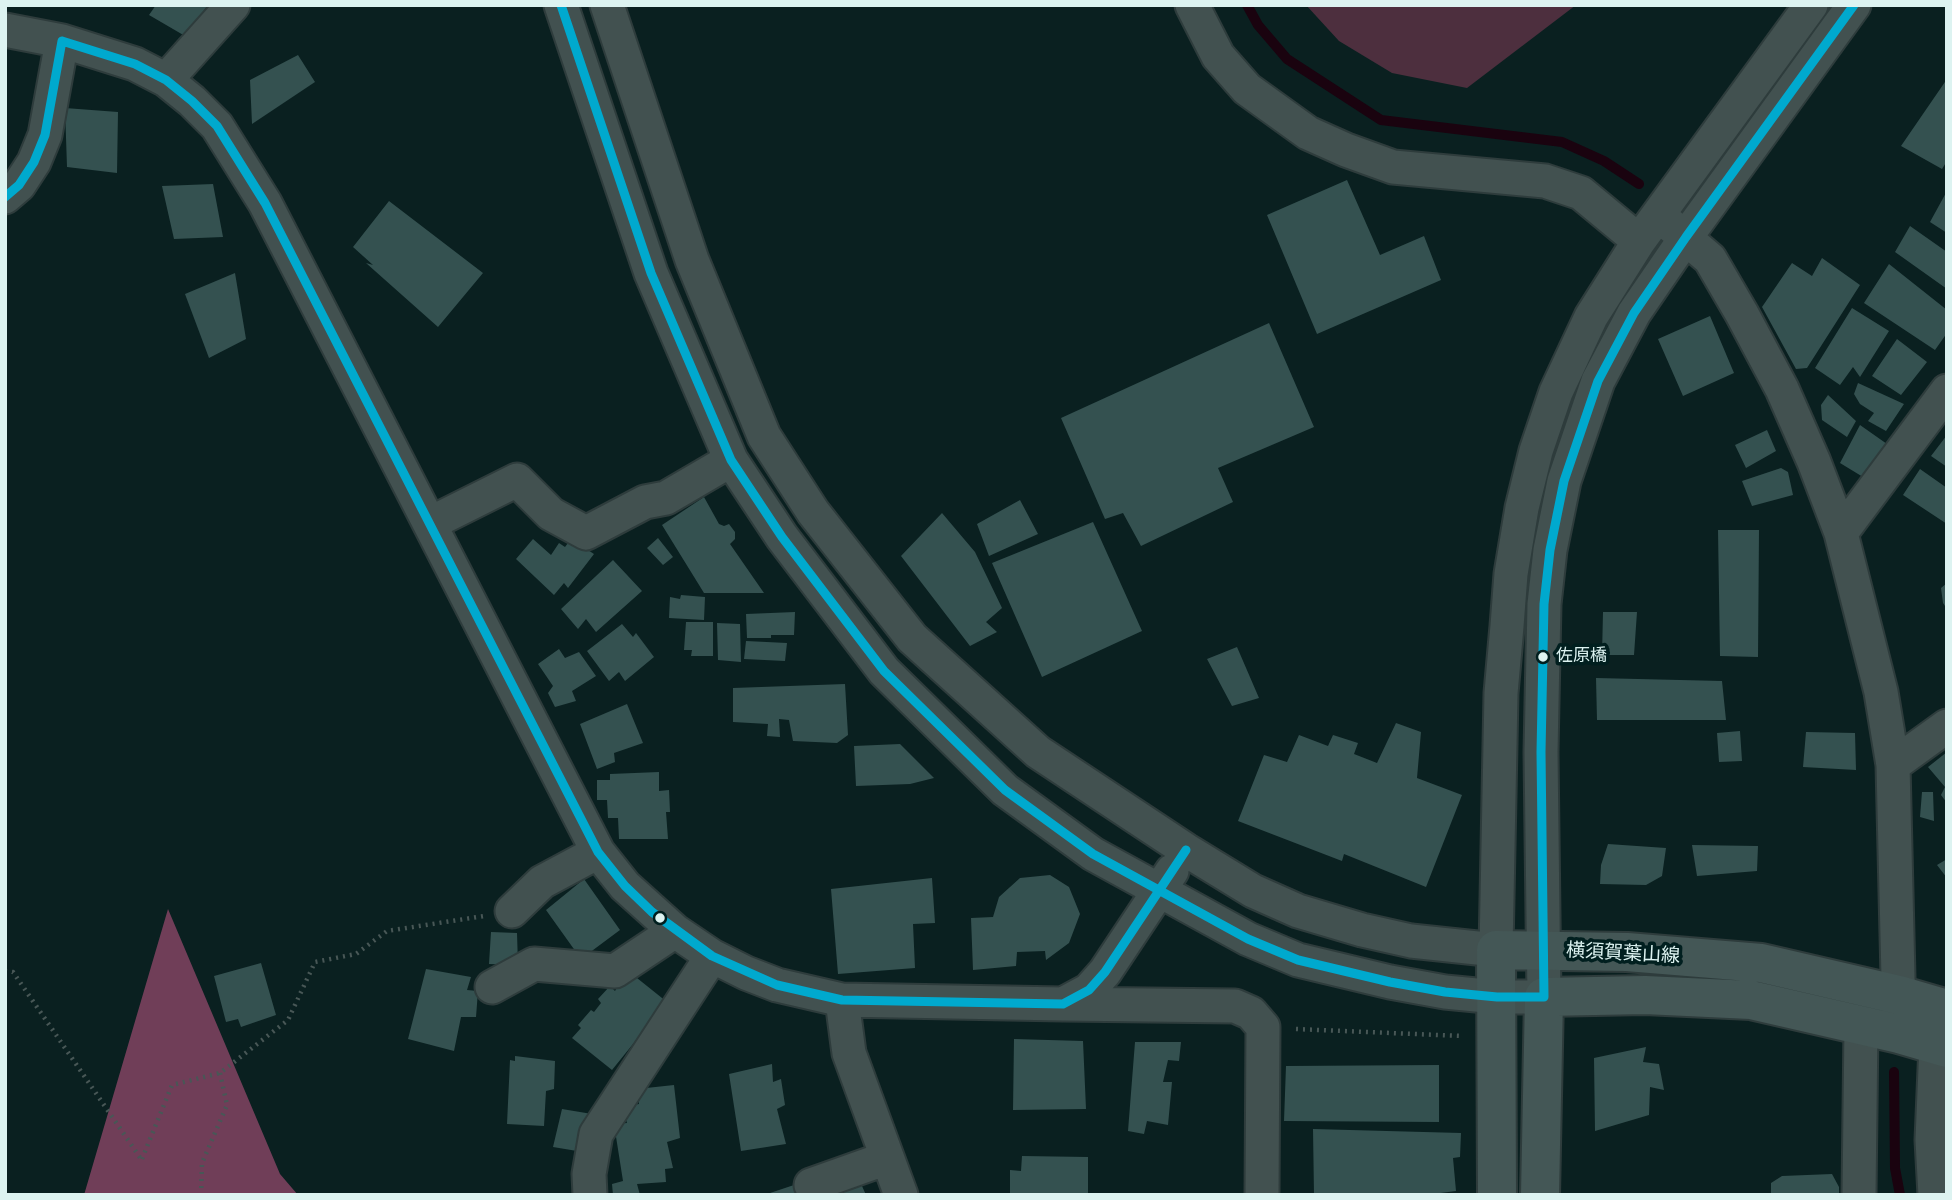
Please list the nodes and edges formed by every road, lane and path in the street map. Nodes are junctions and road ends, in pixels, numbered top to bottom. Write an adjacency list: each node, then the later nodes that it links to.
1 (233, 5): 9 (street)
2 (561, 5): 15 (street)
3 (607, 5): 20 (street)
4 (1192, 5): 13 (street)
5 (1811, 5): 11 (street)
6 (1854, 5): 12 (street)
7 (5, 30): 8 (street)
8 (62, 41): 9 (street); 10 (street)
9 (166, 80): 16 (street)
10 (5, 197)
11 (1658, 215): 12 (street); 13 (street)
12 (1686, 237): 17 (street); 26 (street)
13 (1639, 241): 25 (street)
14 (1947, 391): 17 (street)
15 (731, 460): 16 (street); 22 (street)
16 (431, 523): 21 (street)
17 (1841, 533): 19 (street)
18 (1947, 726): 19 (street)
19 (1893, 765): 30 (street)
20 (1186, 850): 22 (street); 25 (street)
21 (598, 852): 23 (street); 24 (street)
22 (1160, 889): 31 (street); 34 (street)
23 (512, 911): 40 (path)
24 (675, 931): 27 (street); 29 (street)
25 (1496, 950): 26 (main road, 横須賀葉山線); 31 (main road)
26 (1542, 950): 30 (main road, 横須賀葉山線); 32 (street)
27 (712, 956): 33 (street); 44 (street)
28 (5, 971): 40 (path)
29 (492, 987)
30 (1899, 995): 35 (main road, 横須賀葉山線); 38 (street)
31 (1497, 997): 32 (street); 39 (main road)
32 (1544, 997): 36 (main road, 横須賀葉山線); 48 (main road)
33 (842, 1000): 34 (street); 41 (street)
34 (1063, 1004): 37 (street)
35 (1944, 1022): 38 (main road, 横須賀葉山線); 50 (street)
36 (1861, 1025): 38 (main road, 横須賀葉山線); 49 (street)
37 (1263, 1027): 39 (path); 46 (street)
38 (1899, 1034)
39 (1496, 1038): 47 (main road)
40 (220, 1073): 43 (path)
41 (887, 1158): 42 (street); 45 (street)
42 (811, 1185)
43 (201, 1195)
44 (590, 1195)
45 (901, 1195)
46 (1262, 1195)
47 (1497, 1195)
48 (1540, 1195)
49 (1859, 1195)
50 (1935, 1195)

